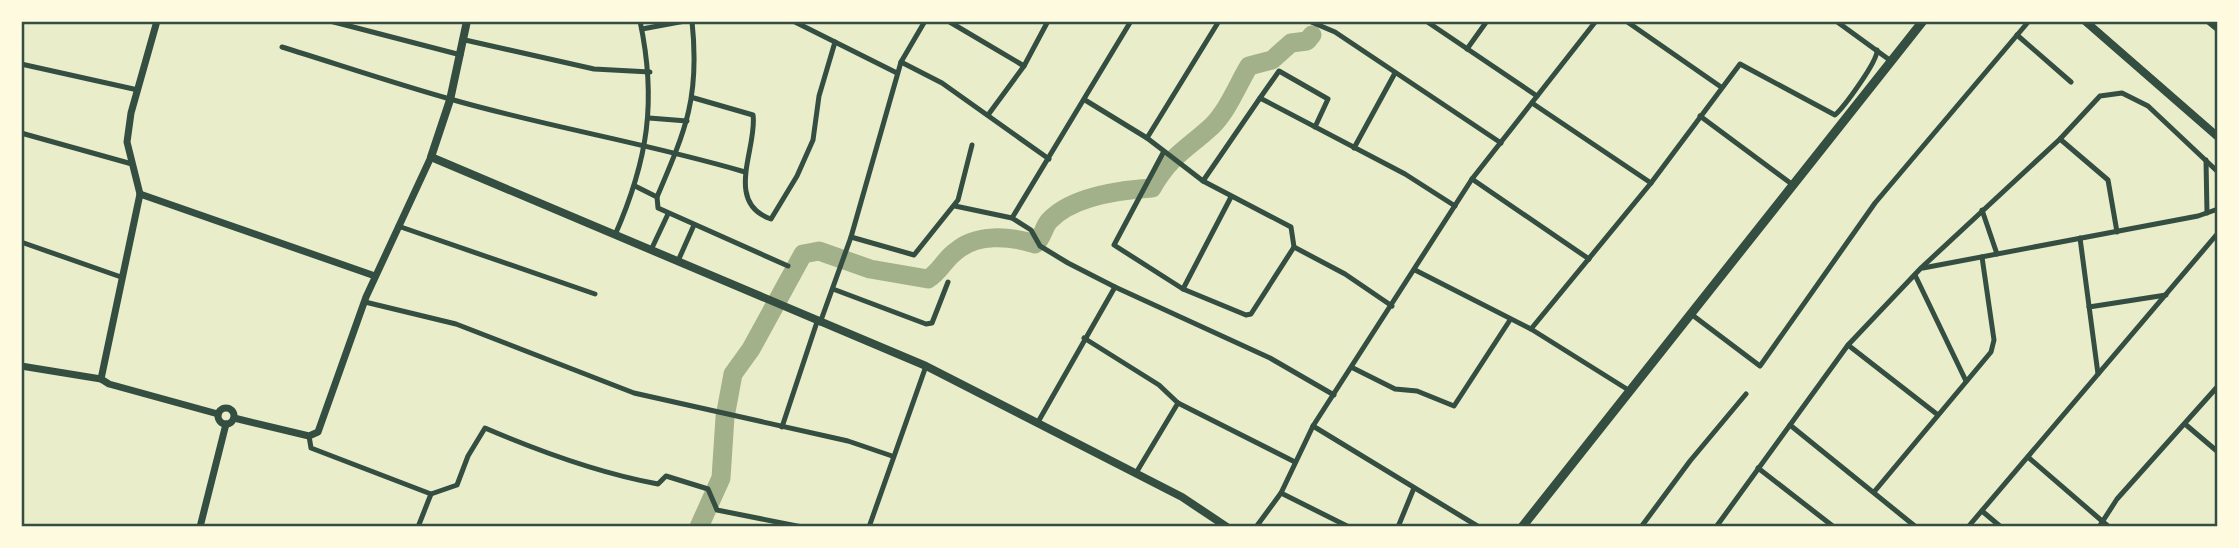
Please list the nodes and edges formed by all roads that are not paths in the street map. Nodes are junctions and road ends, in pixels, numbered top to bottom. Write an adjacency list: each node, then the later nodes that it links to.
1 (157, 21): 42 (street)
2 (330, 21): 32 (street)
3 (467, 21): 27 (main road)
4 (612, 21): 5 (street)
5 (640, 21): 24 (street)
6 (685, 21): 24 (street)
7 (692, 21): 44 (street)
8 (793, 21): 28 (street)
9 (925, 21): 34 (street)
10 (948, 21): 36 (street)
11 (1048, 21): 36 (street)
12 (1131, 21): 47 (street)
13 (1219, 21): 56 (street)
14 (1309, 21): 39 (street)
15 (1426, 21): 30 (street)
16 (1487, 21): 30 (street)
17 (1596, 21): 43 (street)
18 (1626, 21): 41 (street)
19 (1836, 21): 31 (street)
20 (1923, 21): 33 (highway)
21 (2029, 21): 26 (street)
22 (2085, 21): 55 (main road)
23 (2207, 21): 25 (street)
24 (642, 29): 37 (street)
25 (2218, 30)
26 (2017, 35): 40 (street); 114 (street)
27 (465, 40): 32 (main road); 37 (street)
28 (835, 42): 38 (street); 68 (street)
29 (282, 47): 46 (street)
30 (1467, 49): 43 (street)
31 (1877, 50): 33 (street); 41 (street)
32 (461, 55): 46 (main road)
33 (1891, 61): 73 (highway)
34 (901, 62): 38 (street); 49 (street)
35 (21, 64): 42 (street)
36 (1024, 66): 49 (street)
37 (650, 72): 51 (street)
38 (897, 73): 90 (street)
39 (1395, 73): 58 (street); 61 (street)
40 (2071, 82)
41 (1721, 87): 50 (street)
42 (138, 90): 67 (street)
43 (1537, 96): 48 (street)
44 (694, 98): 52 (street); 68 (street)
45 (1260, 99): 53 (street); 53 (street); 71 (street)
46 (450, 100): 59 (street); 64 (main road)
47 (1085, 100): 56 (street); 65 (street)
48 (1532, 103): 58 (street); 72 (street)
49 (988, 115): 65 (street)
50 (1700, 116): 72 (street); 73 (street)
51 (649, 118): 52 (street); 59 (street)
52 (687, 121): 62 (street)
53 (1315, 127): 61 (street)
54 (21, 133): 67 (street)
55 (2218, 137)
56 (1147, 138): 63 (street)
57 (2060, 139): 66 (street); 81 (street); 87 (street)
58 (1501, 142): 70 (street)
59 (646, 144): 62 (street); 74 (street)
60 (972, 145): 78 (street)
61 (1354, 148): 79 (street)
62 (676, 152): 68 (street); 76 (street)
63 (1164, 154): 71 (street); 108 (street)
64 (431, 157): 86 (street); 89 (main road)
65 (1049, 159): 84 (street)
66 (2206, 160): 69 (street); 82 (street)
67 (132, 164): 75 (street)
68 (745, 172)
69 (2218, 172)
70 (1472, 179): 79 (street); 97 (street)
71 (1203, 181): 77 (street)
72 (1651, 183): 97 (street)
73 (1793, 185): 114 (highway)
74 (635, 186): 76 (street); 89 (street)
75 (140, 194): 103 (street); 104 (street)
76 (657, 197): 83 (street)
77 (1231, 197): 93 (street); 108 (street)
78 (955, 206): 84 (street); 90 (street)
79 (1455, 206): 101 (street)
80 (2218, 209): 82 (street)
81 (1982, 210): 95 (street); 100 (street)
82 (2207, 213): 87 (street)
83 (668, 214): 85 (street); 94 (street)
84 (1012, 218): 106 (street)
85 (694, 225): 98 (street); 99 (street)
86 (398, 226): 103 (street); 109 (street)
87 (2117, 232): 91 (street)
88 (2218, 233): 110 (street)
89 (615, 235): 94 (main road)
90 (851, 237): 107 (street)
91 (2080, 239): 95 (street); 113 (street)
92 (21, 242): 104 (street)
93 (1294, 247): 108 (street); 112 (street)
94 (651, 250): 98 (main road)
95 (1997, 254): 96 (street)
96 (1982, 257): 100 (street); 125 (street)
97 (1589, 258): 117 (street)
98 (678, 261): 116 (main road)
99 (788, 266)
100 (1921, 268): 102 (street)
101 (1415, 270): 112 (street); 115 (street)
102 (1915, 275): 119 (street); 125 (street)
103 (374, 276): 111 (street)
104 (121, 277): 124 (street)
105 (948, 282): 107 (street)
106 (1115, 288): 118 (street); 129 (street)
107 (833, 289): 116 (street)
108 (1183, 289)
109 (595, 294)
110 (2166, 295): 113 (street); 123 (street)
111 (365, 302): 139 (street); 140 (street)
112 (1392, 306): 122 (street)
113 (2089, 307): 123 (street)
114 (1691, 314): 127 (highway)
115 (1510, 320): 117 (street); 122 (street)
116 (819, 323): 121 (main road); 139 (street)
117 (1531, 329): 127 (street)
118 (1084, 338): 130 (street); 134 (street)
119 (1848, 345): 132 (street); 137 (street)
120 (21, 366): 124 (street)
121 (926, 366): 134 (main road); 142 (street)
122 (1353, 368): 129 (street)
123 (2098, 375): 143 (street)
124 (102, 379): 131 (street)
125 (1966, 381): 132 (street)
126 (2218, 386): 136 (street)
127 (1630, 391): 162 (highway)
128 (1746, 394): 163 (street)
129 (1334, 395): 138 (street)
130 (1178, 403): 144 (street); 146 (street)
131 (218, 414): 133 (street); 135 (street)
132 (1938, 415): 148 (street)
133 (234, 418): 135 (street); 140 (street)
134 (1038, 422): 146 (main road)
135 (226, 424): 153 (street)
136 (2185, 424): 141 (street); 152 (street)
137 (1790, 425): 145 (street); 148 (street)
138 (1313, 426): 144 (street); 147 (street)
139 (782, 427): 142 (street)
140 (309, 436): 150 (street)
141 (2218, 452)
142 (892, 456): 156 (street)
143 (2028, 457): 151 (street); 152 (street)
144 (1294, 462): 149 (street)
145 (1758, 468): 164 (street); 165 (street)
146 (1136, 473): 157 (main road)
147 (1414, 488): 160 (street); 161 (street)
148 (1874, 492): 166 (street)
149 (1282, 493): 158 (street); 159 (street)
150 (431, 494): 154 (street); 155 (street)
151 (1982, 512): 167 (street); 168 (street)
152 (2101, 524): 169 (street)
153 (200, 527)
154 (418, 527)
155 (802, 527)
156 (869, 527)
157 (1227, 527)
158 (1256, 527)
159 (1349, 527)
160 (1398, 527)
161 (1479, 527)
162 (1522, 527)
163 (1641, 527)
164 (1716, 527)
165 (1834, 527)
166 (1916, 527)
167 (1968, 527)
168 (2001, 527)
169 (2109, 527)

